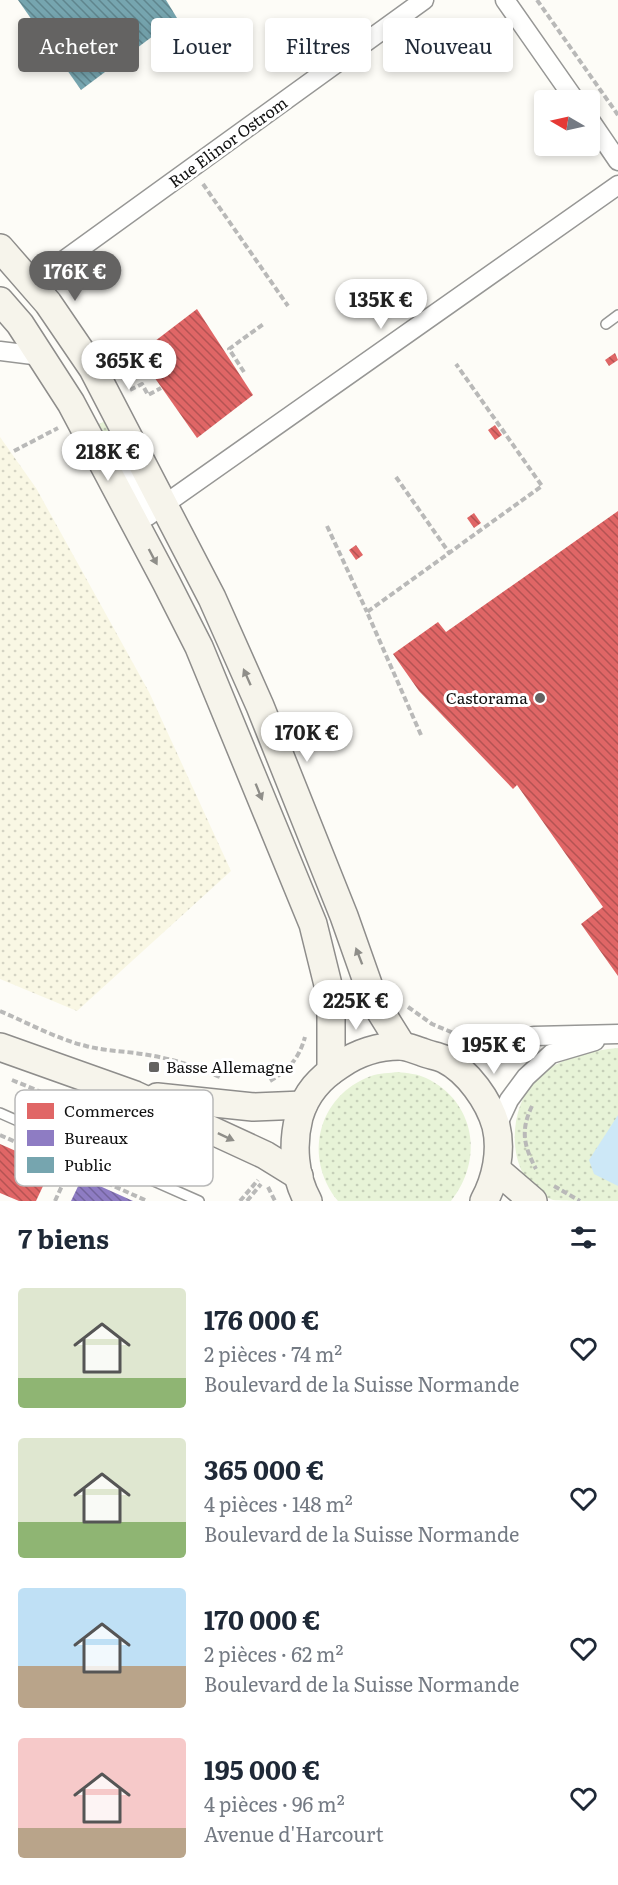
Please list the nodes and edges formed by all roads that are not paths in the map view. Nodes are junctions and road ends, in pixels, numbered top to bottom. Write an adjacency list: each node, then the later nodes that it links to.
1 (424, 0): 8 (street, Rue Elinor Ostrom)
2 (505, 0): 3 (street)
3 (568, 90)
4 (600, 135): 5 (street)
5 (618, 161)
6 (618, 185): 15 (street)
7 (0, 248): 8 (street)
8 (31, 284): 15 (street)
9 (0, 301): 13 (street)
10 (618, 315): 11 (lane)
11 (606, 324)
12 (0, 351): 13 (street)
13 (41, 356): 14 (street)
14 (86, 431): 15 (street); 20 (street, one-way to 20)
15 (164, 505): 17 (street, one-way to 15)
16 (618, 1034): 19 (street); 26 (street)
17 (402, 1046): 19 (street); 20 (street)
18 (0, 1047): 21 (street)
19 (444, 1059): 26 (street)
20 (331, 1071): 23 (street)
21 (121, 1090)
22 (213, 1103): 23 (street)
23 (303, 1105): 29 (street)
24 (0, 1113): 25 (lane)
25 (15, 1120)
26 (496, 1128): 28 (street)
27 (213, 1131): 29 (street, one-way to 29)
28 (497, 1170): 31 (street); 34 (street)
29 (299, 1176): 33 (street)
30 (165, 1186): 32 (lane)
31 (539, 1190)
32 (199, 1201)
33 (308, 1201)
34 (484, 1201)

